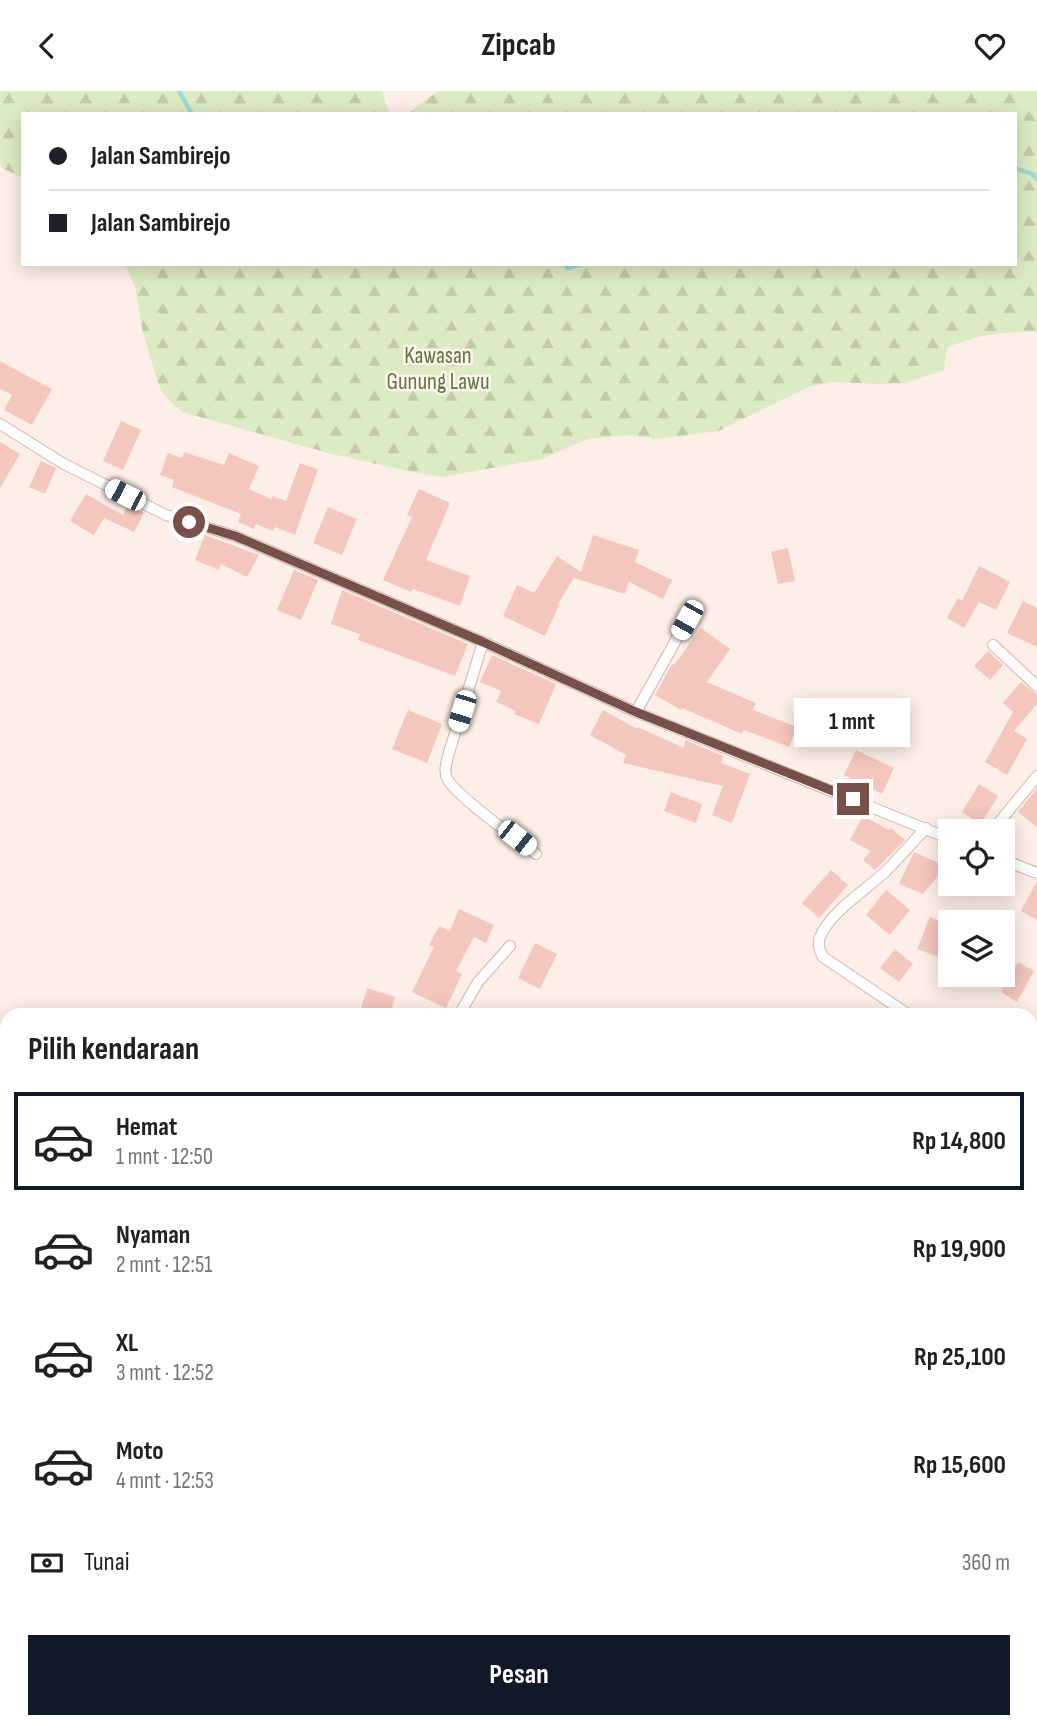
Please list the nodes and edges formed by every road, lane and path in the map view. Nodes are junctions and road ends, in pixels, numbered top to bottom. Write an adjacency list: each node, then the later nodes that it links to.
1 (0, 424): 3 (street)
2 (687, 620): 6 (street)
3 (483, 642): 6 (street); 11 (street)
4 (993, 645): 5 (street)
5 (1037, 686)
6 (636, 712): 9 (street)
7 (1037, 776): 8 (street)
8 (1002, 819)
9 (926, 828): 10 (street); 16 (street)
10 (938, 834)
11 (536, 854)
12 (1015, 865): 13 (street)
13 (1037, 873)
14 (510, 946): 15 (street)
15 (463, 1008)
16 (899, 1008)

